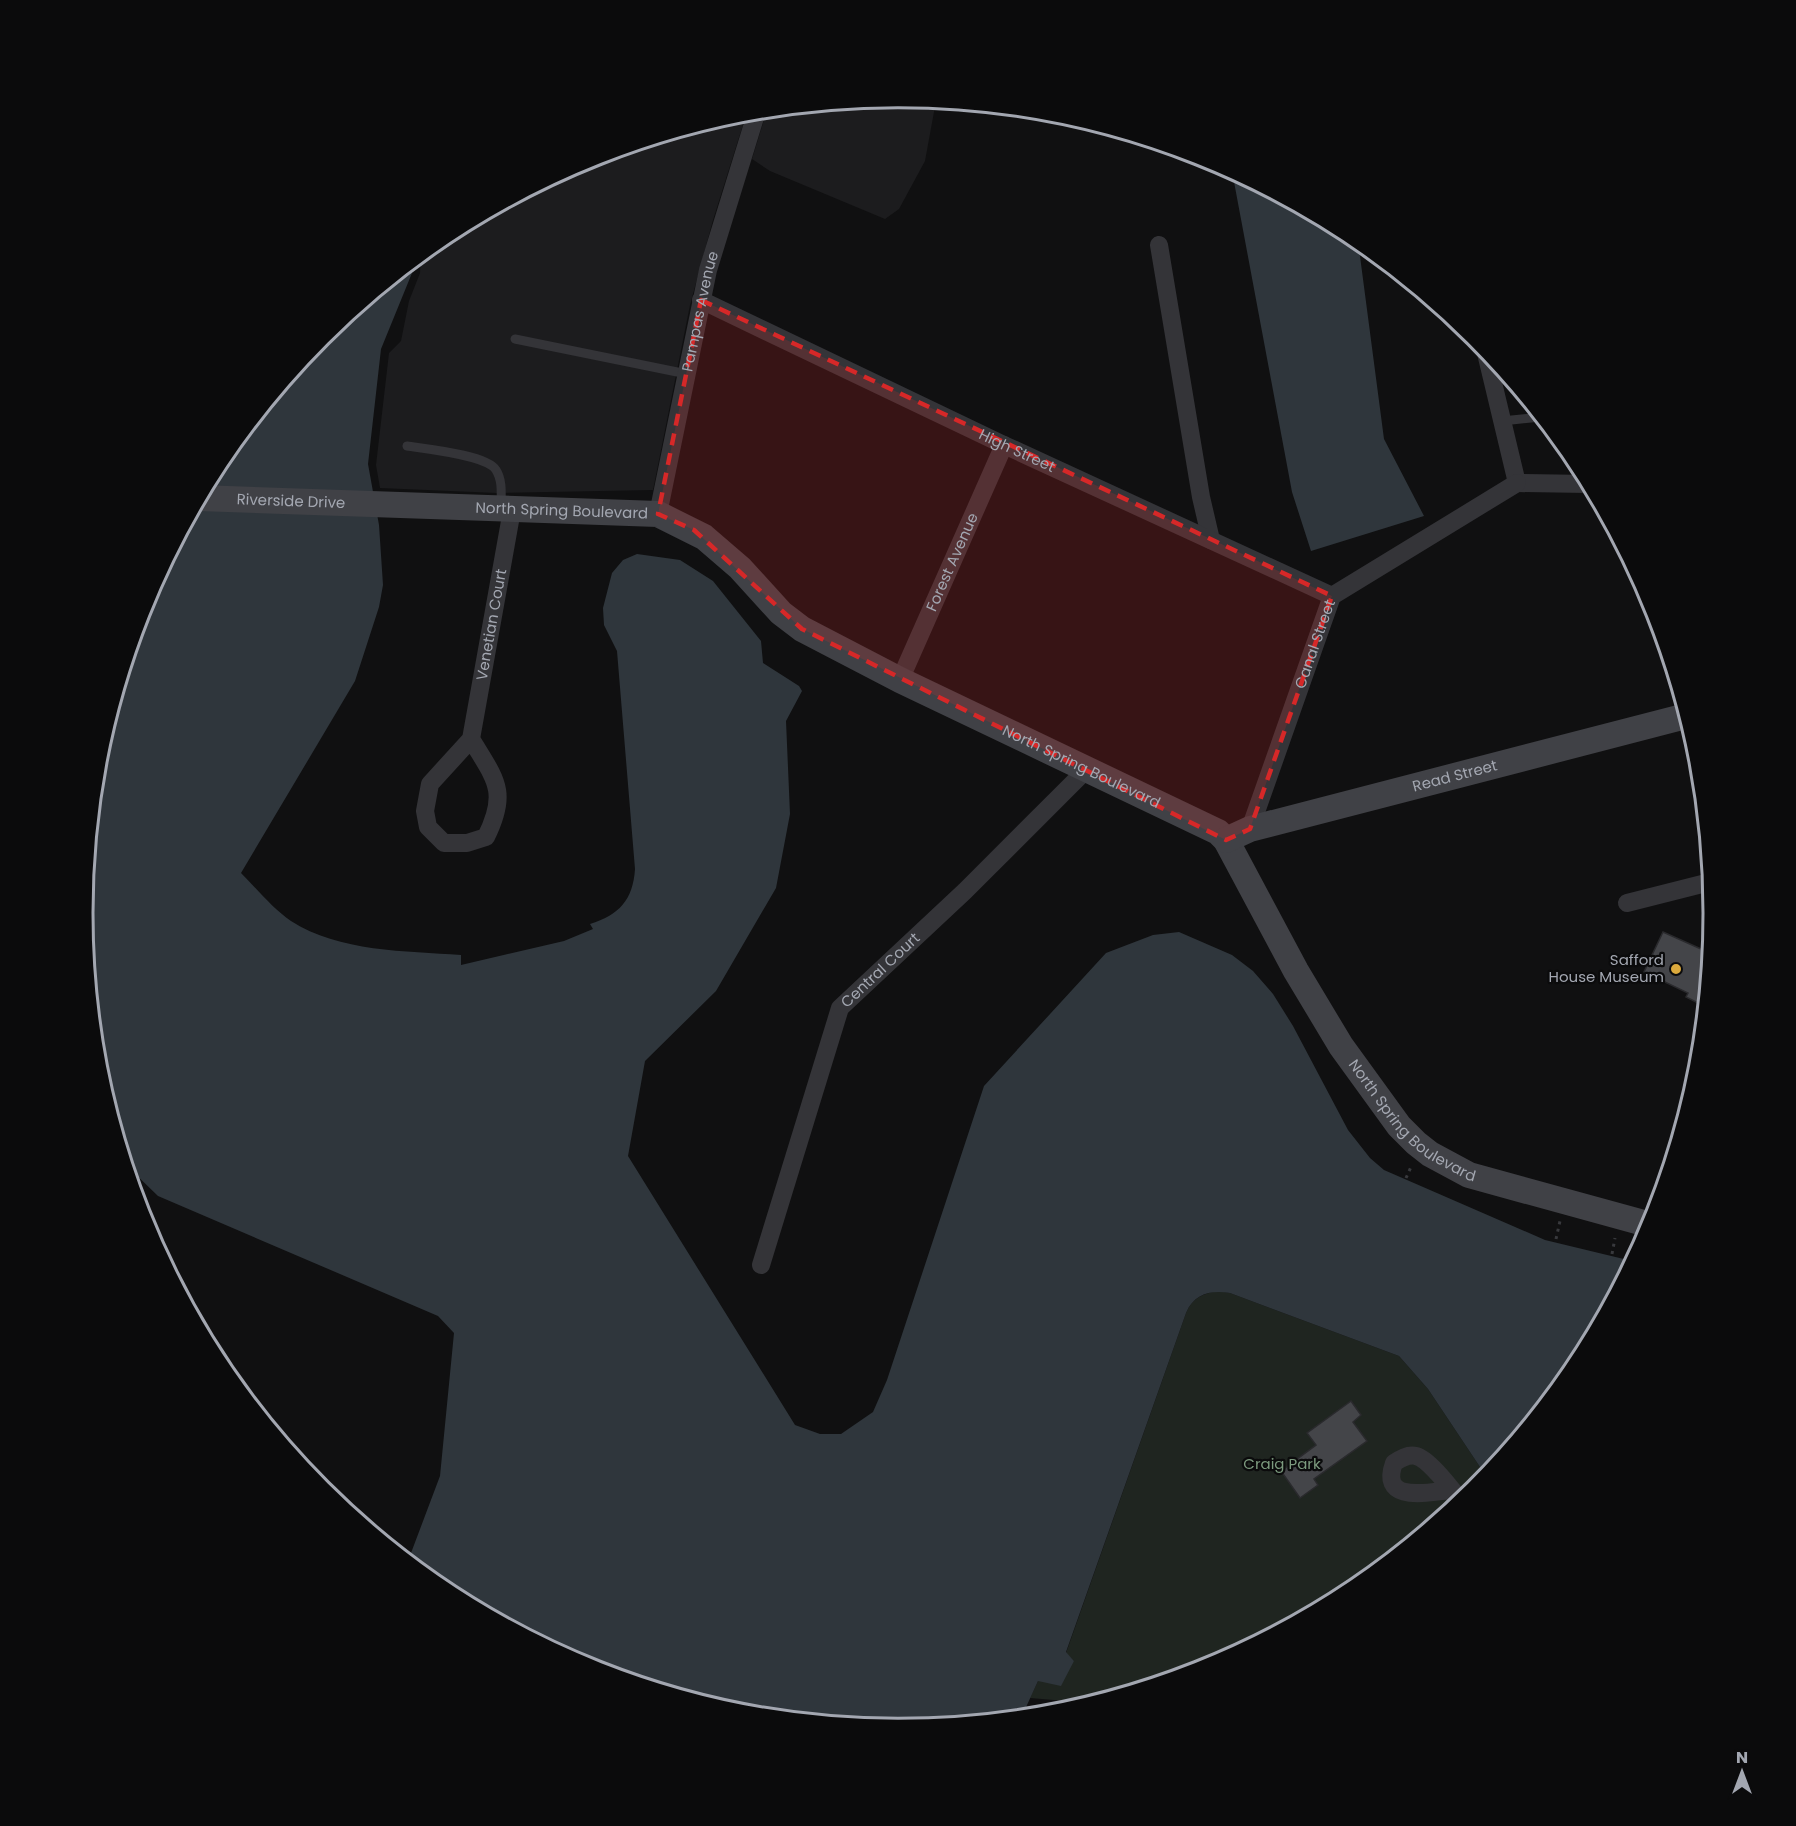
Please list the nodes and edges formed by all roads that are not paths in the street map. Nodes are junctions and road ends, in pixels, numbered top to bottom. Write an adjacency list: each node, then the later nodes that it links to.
1 (754, 121): 3 (street, Pampas Avenue)
2 (1160, 245): 17 (street)
3 (701, 300): 6 (street, Pampas Avenue); 10 (street, High Street)
4 (515, 339): 6 (lane)
5 (1489, 368): 8 (street)
6 (687, 374): 16 (street, Pampas Avenue)
7 (1533, 418): 8 (lane)
8 (1502, 421): 11 (street)
9 (407, 446): 15 (lane)
10 (1004, 446): 17 (street, High Street); 19 (street, Forest Avenue)
11 (1517, 483): 12 (street); 18 (street, Canal Street)
12 (1578, 484)
13 (208, 498): 14 (street, Riverside Drive)
14 (382, 504): 15 (street, North Spring Boulevard)
15 (507, 510): 16 (street, North Spring Boulevard); 21 (street, Venetian Court)
16 (658, 514): 19 (street, North Spring Boulevard)
17 (1210, 540): 18 (street, High Street)
18 (1332, 596): 23 (street, Canal Street)
19 (900, 680): 22 (street, North Spring Boulevard)
20 (1679, 718): 23 (street, Read Street)
21 (471, 739): 21 (street)
22 (1087, 769): 24 (street, North Spring Boulevard); 28 (street, Central Court)
23 (1250, 829): 24 (street, Read Street)
24 (1226, 840): 27 (street, North Spring Boulevard)
25 (1702, 884): 26 (street)
26 (1627, 903)
27 (1641, 1222)
28 (760, 1264)

